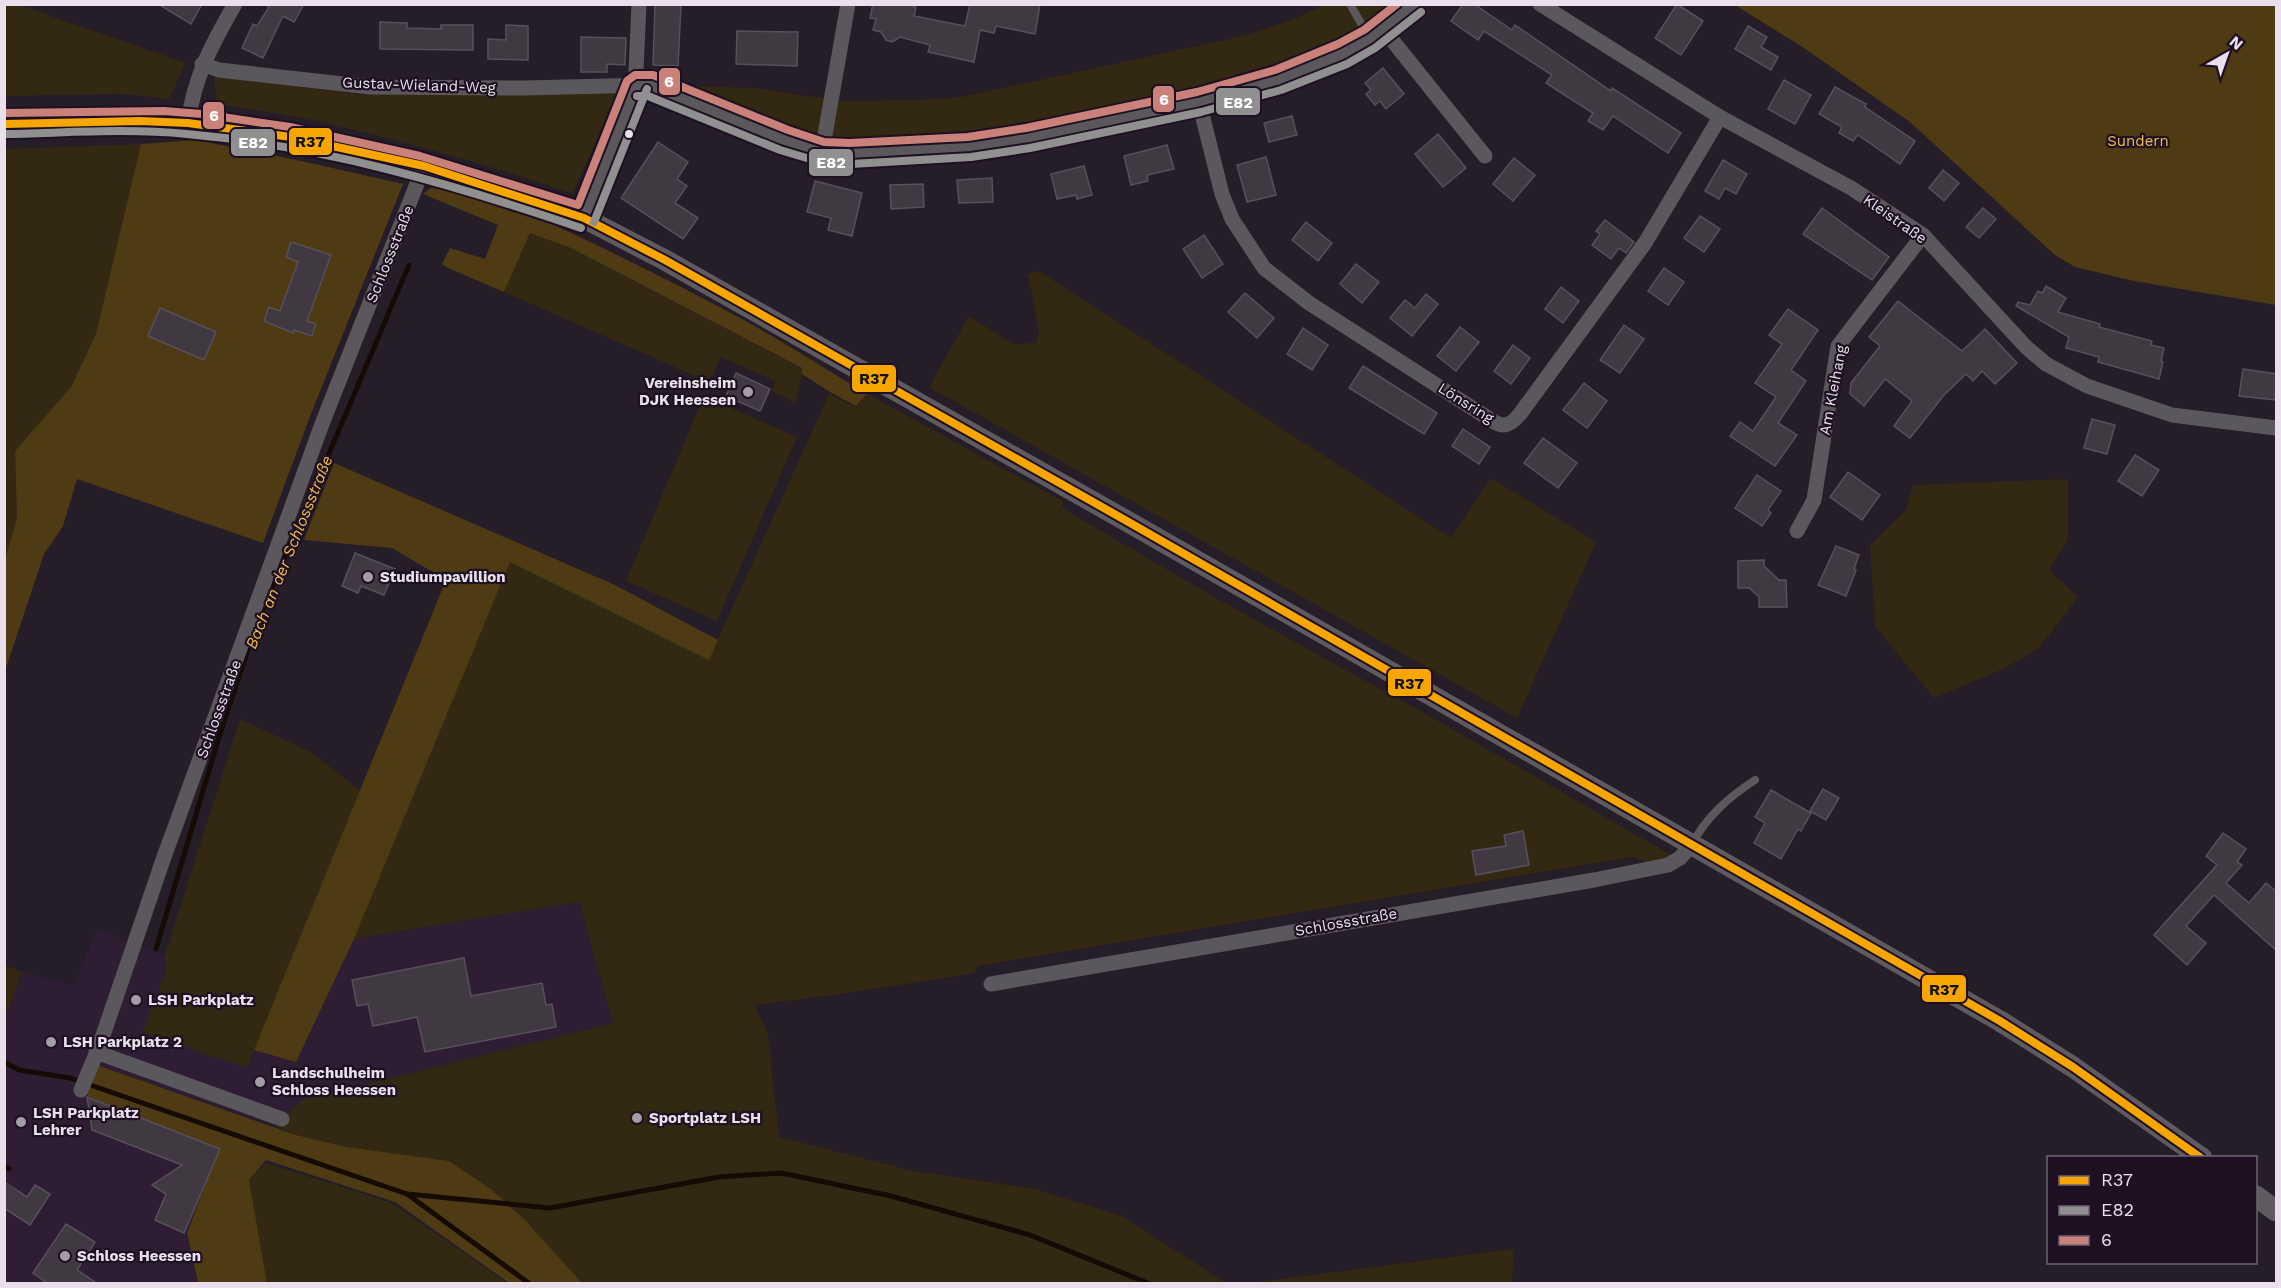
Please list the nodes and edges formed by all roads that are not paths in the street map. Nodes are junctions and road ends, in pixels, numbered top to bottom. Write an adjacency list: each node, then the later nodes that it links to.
1 (235, 4): 9 (street)
2 (639, 4): 10 (street)
3 (848, 4): 15 (street)
4 (1350, 4): 8 (lane)
5 (1414, 4): 7 (street, Gustav-Wieland-Weg)
6 (1540, 4): 12 (street, Kleistraße)
7 (1384, 30): 8 (street, Gustav-Wieland-Weg); 16 (street)
8 (1370, 39): 11 (street, Gustav-Wieland-Weg)
9 (202, 64): 10 (street, Gustav-Wieland-Weg); 13 (street)
10 (637, 85): 15 (street, Gustav-Wieland-Weg); 18 (street)
11 (1199, 102): 12 (street, Lönsring); 15 (street, Gustav-Wieland-Weg)
12 (1720, 117): 19 (street, Kleistraße)
13 (188, 123): 14 (main road); 17 (main road)
14 (4, 124)
15 (822, 152)
16 (1485, 156)
17 (424, 166): 18 (main road); 25 (street, Schlossstraße)
18 (584, 218): 23 (main road)
19 (1923, 235): 20 (street, Kleistraße); 21 (street, Am Kleihang)
20 (2277, 428)
21 (1797, 531)
22 (1755, 780): 23 (lane)
23 (1692, 844): 24 (street, Schlossstraße); 28 (main road)
24 (991, 984)
25 (96, 1052): 26 (street, Schlossstraße); 27 (street)
26 (81, 1090)
27 (282, 1119)
28 (2199, 1156)
29 (2257, 1197): 30 (main road)
30 (2277, 1211)

